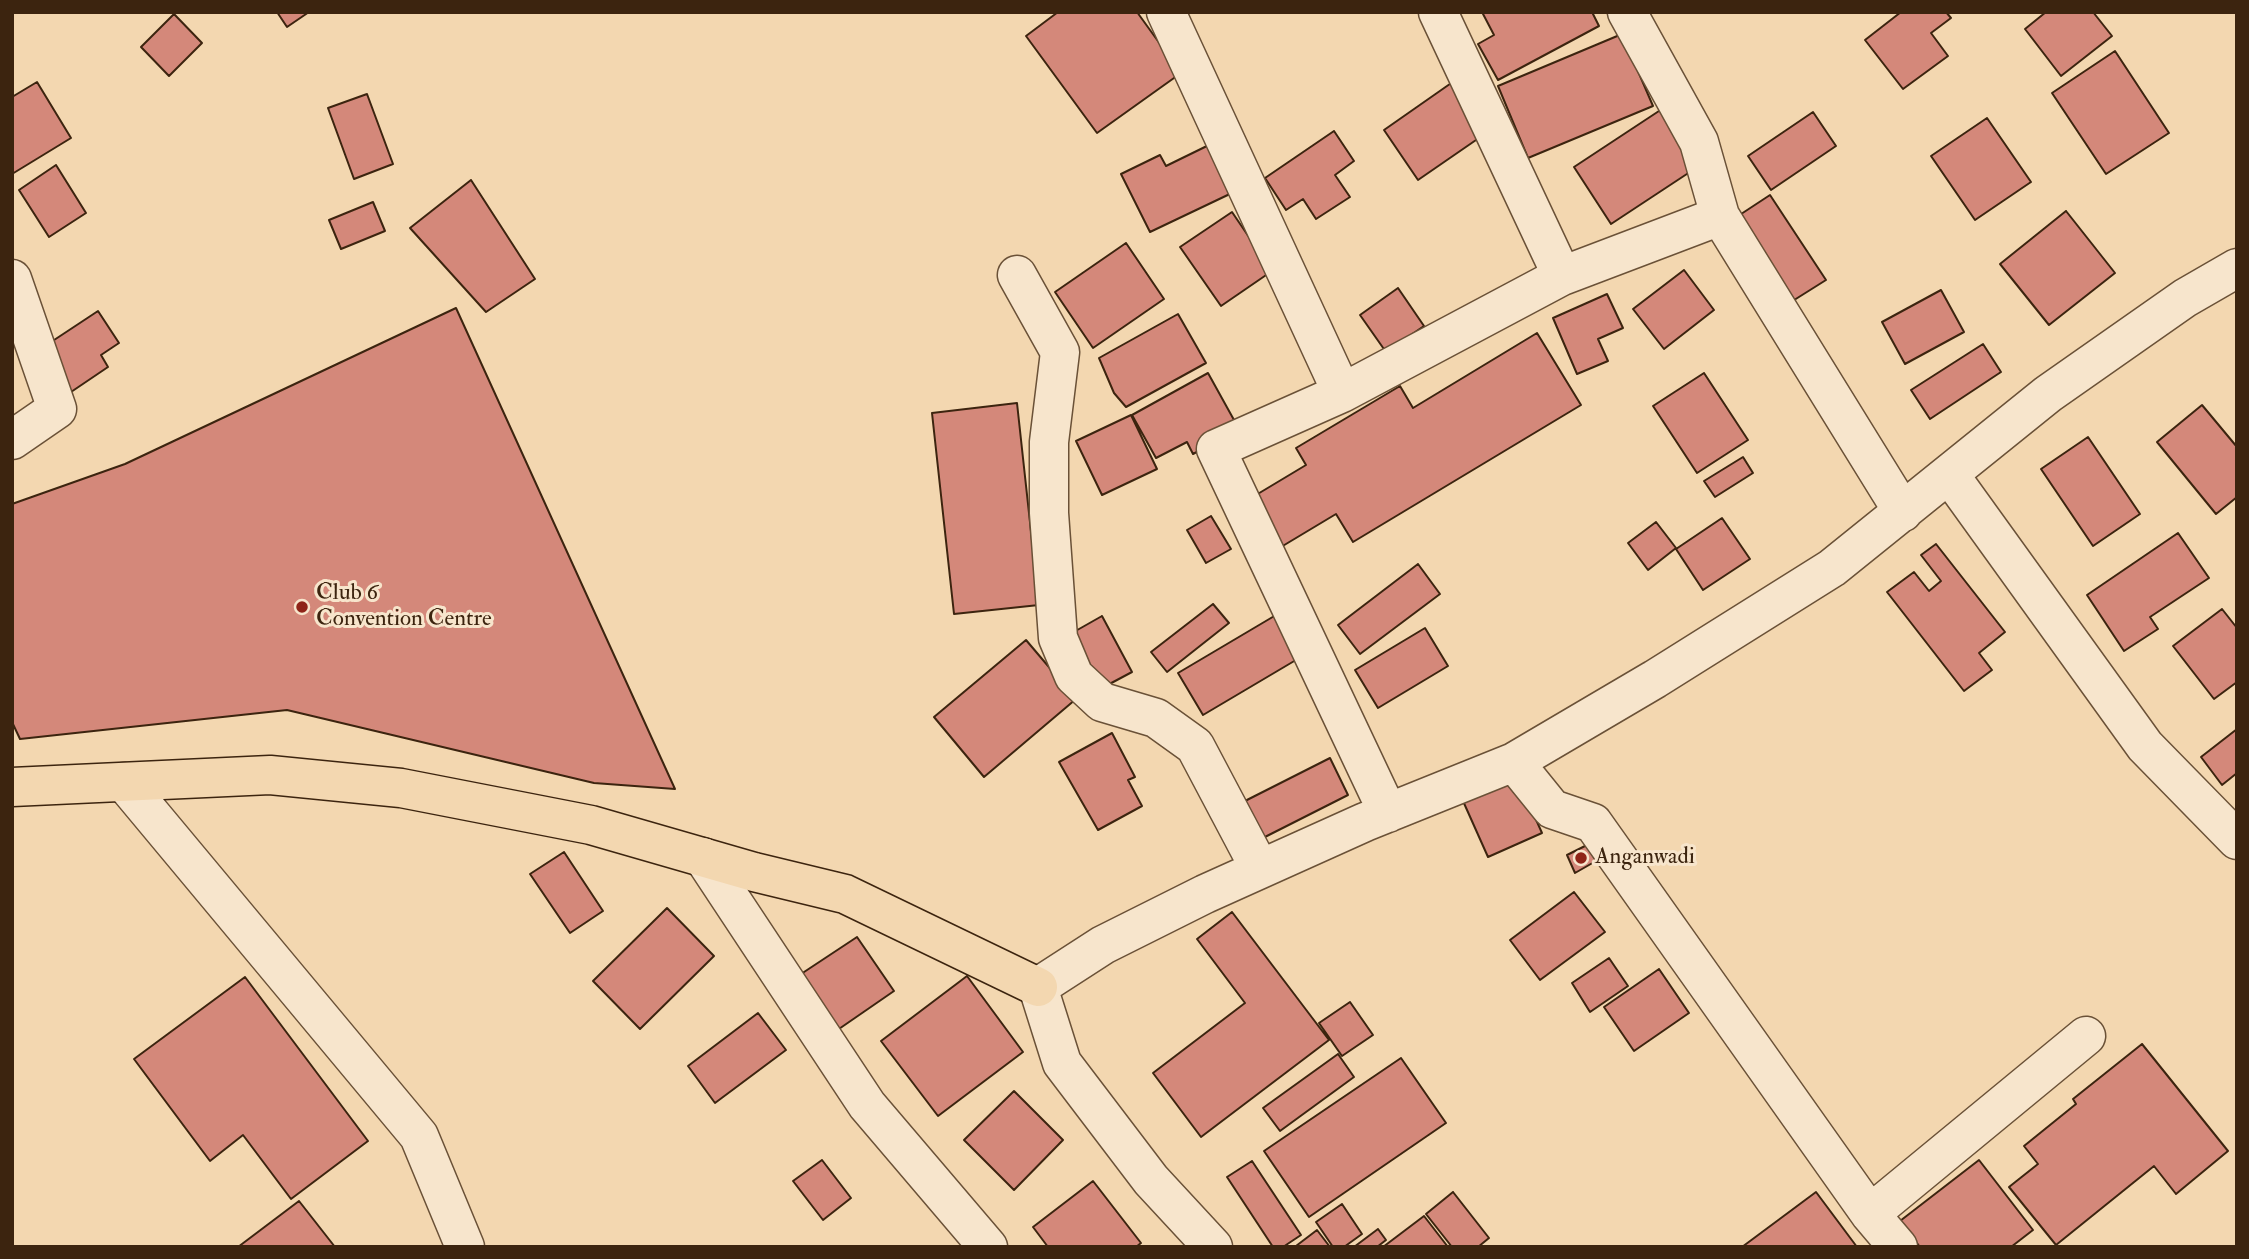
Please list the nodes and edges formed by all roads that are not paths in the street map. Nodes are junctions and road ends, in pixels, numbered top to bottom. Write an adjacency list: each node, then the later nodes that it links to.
1 (1166, 12): 9 (street)
2 (1438, 12): 7 (street)
3 (1627, 12): 4 (street)
4 (1720, 216): 7 (street); 12 (street)
5 (2237, 268): 11 (street)
6 (1017, 275): 19 (street)
7 (1562, 276): 9 (street)
8 (12, 279): 10 (street)
9 (1342, 393): 16 (street)
10 (12, 440)
11 (1949, 474): 12 (street); 17 (street)
12 (1903, 512): 13 (street)
13 (1514, 762): 16 (street); 22 (street)
14 (124, 782): 15 (main road); 18 (main road); 23 (street)
15 (12, 787)
16 (1388, 813): 19 (street)
17 (2237, 840)
18 (704, 857): 20 (main road); 24 (street)
19 (1260, 869): 20 (street)
20 (1038, 987): 25 (street)
21 (2086, 1036): 22 (street)
22 (1870, 1214): 26 (street)
23 (466, 1247)
24 (988, 1247)
25 (1213, 1247)
26 (1898, 1247)

